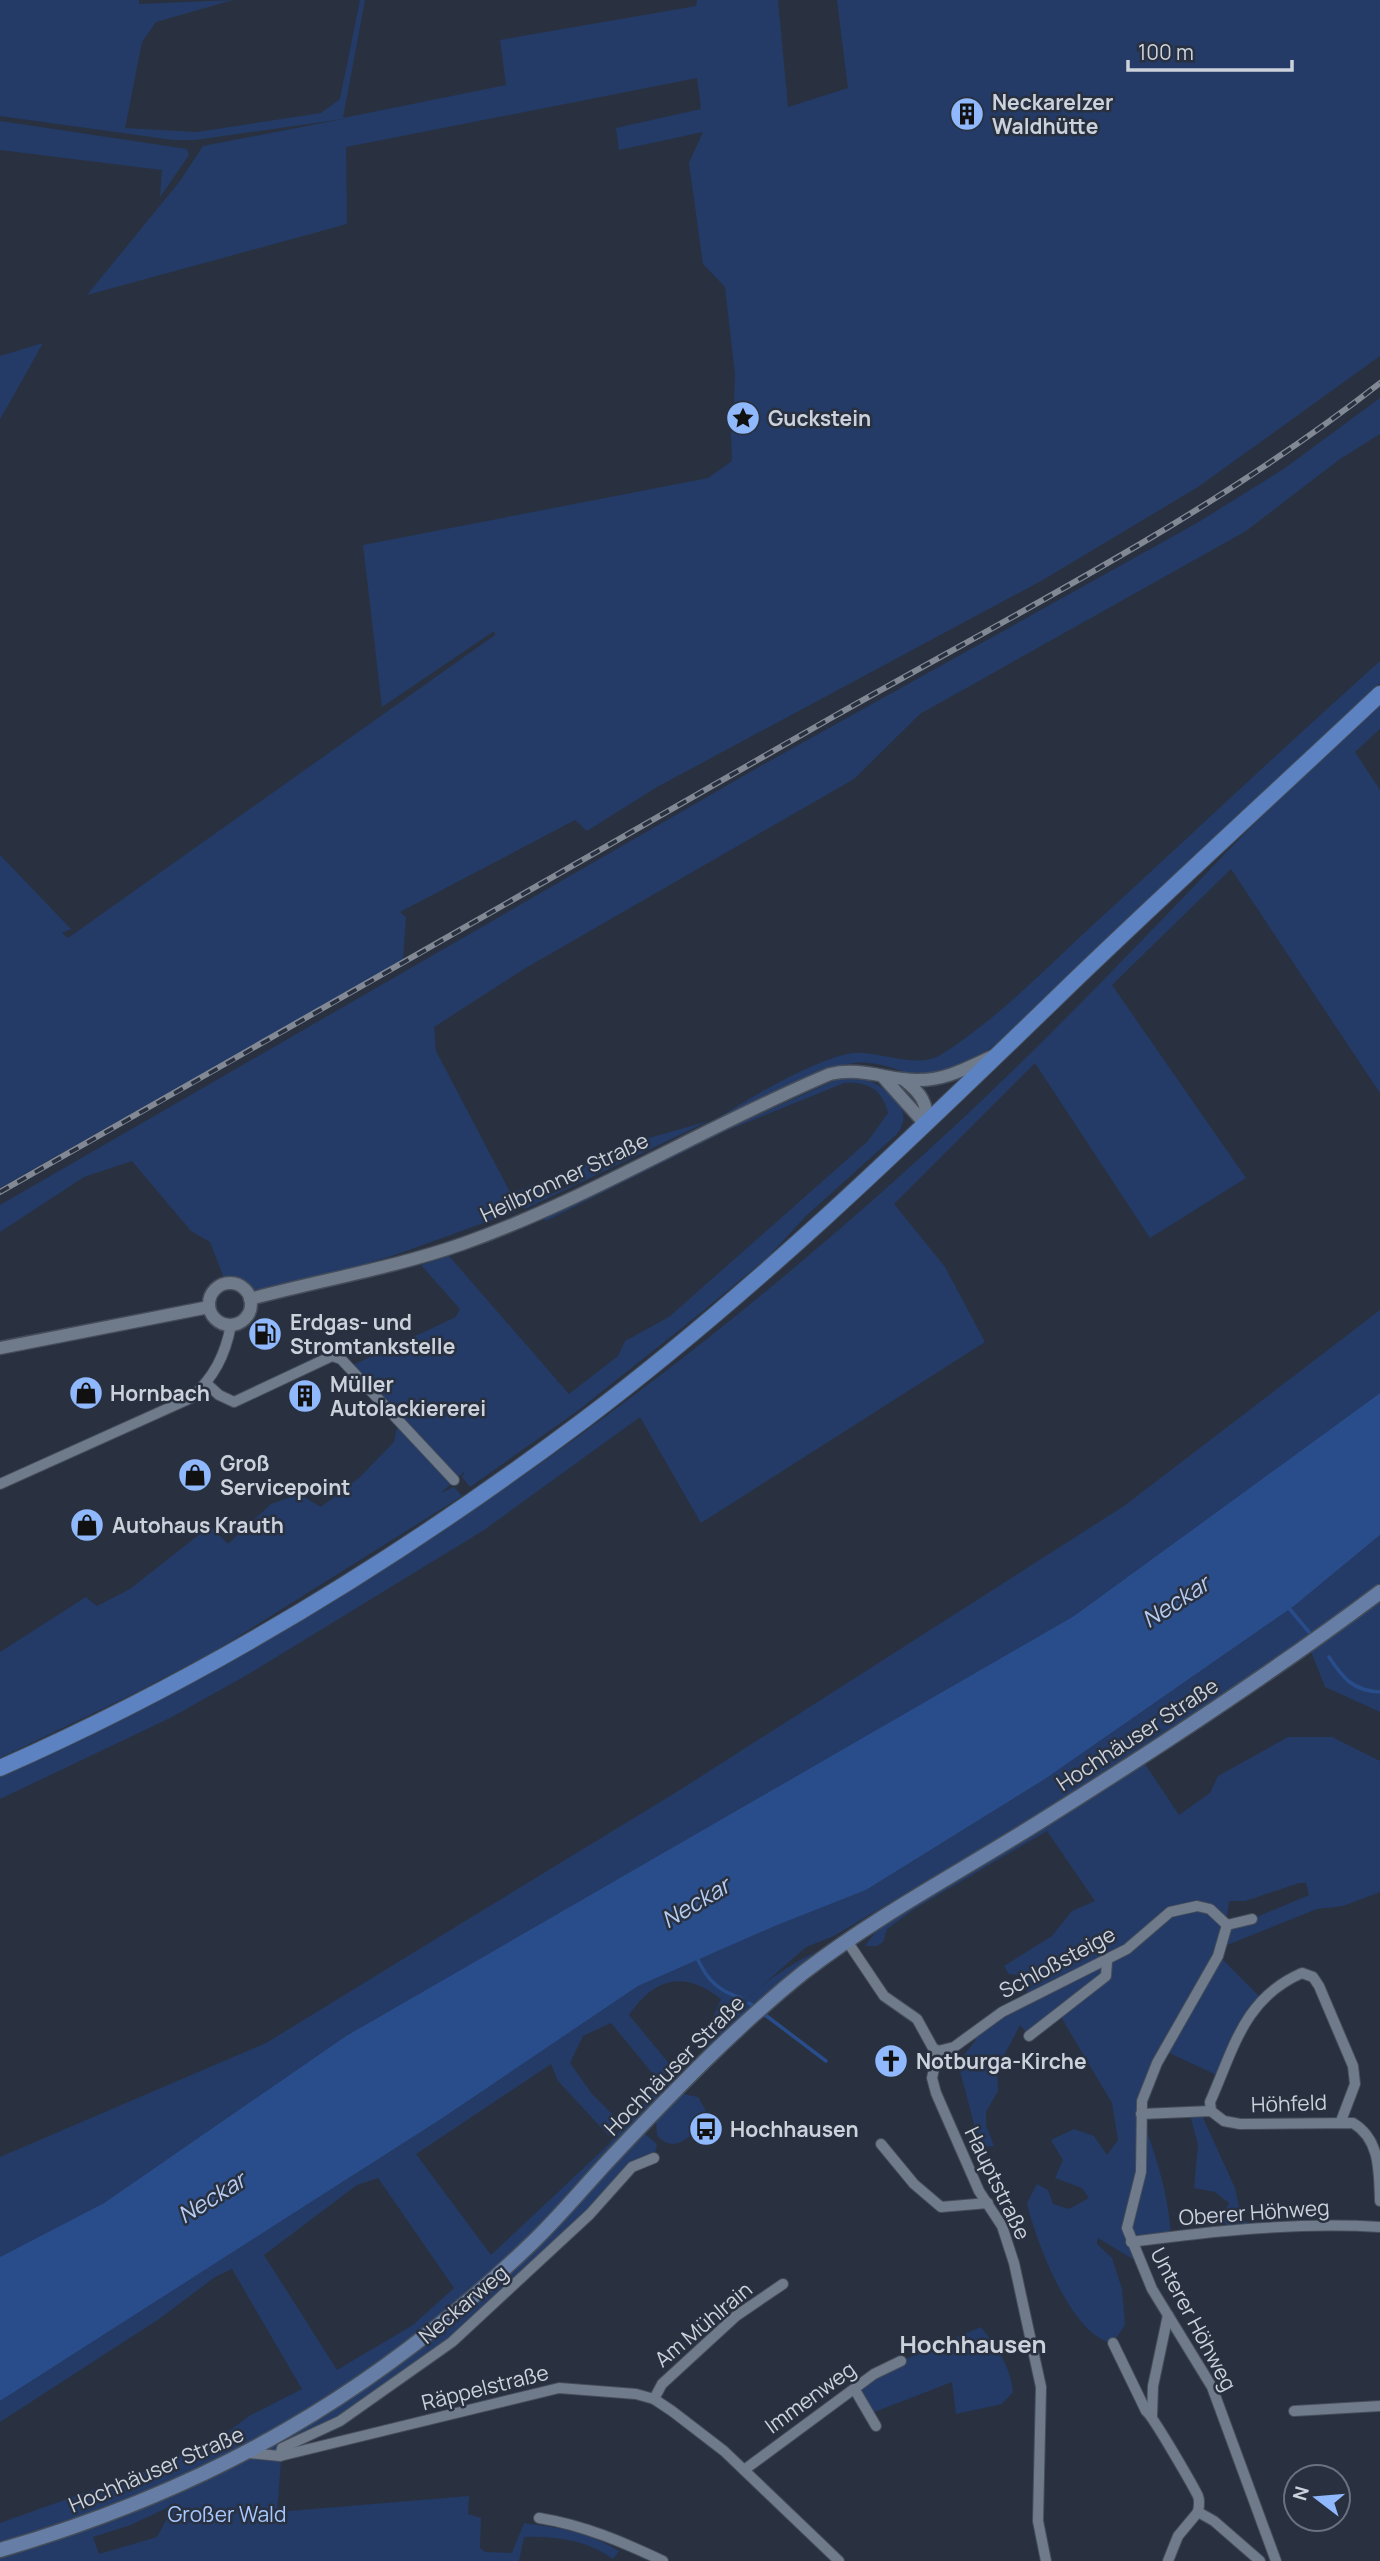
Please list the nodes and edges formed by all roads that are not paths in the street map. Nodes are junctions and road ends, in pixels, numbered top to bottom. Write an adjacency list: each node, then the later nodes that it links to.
1 (1380, 694): 2 (main road)
2 (1002, 1052): 4 (street, Heilbronner Straße); 5 (main road)
3 (883, 1077): 4 (street, Heilbronner Straße); 5 (street); 6 (street, Heilbronner Straße)
4 (902, 1078): 5 (street)
5 (926, 1125): 14 (main road)
6 (250, 1299): 7 (street); 8 (street)
7 (209, 1307): 8 (street); 9 (street)
8 (231, 1325): 10 (street)
9 (0, 1348)
10 (207, 1384): 11 (street); 12 (street)
11 (454, 1480)
12 (0, 1484)
13 (1380, 1592): 17 (main road, Hochhäuser Straße)
14 (0, 1768)
15 (1252, 1919): 16 (street)
16 (1227, 1925): 18 (street, Schloßsteige); 22 (street, Unterer Höhweg)
17 (847, 1941): 20 (street); 40 (main road, Hochhäuser Straße)
18 (1107, 1961): 19 (street); 20 (street, Schloßsteige)
19 (1029, 2036)
20 (938, 2051): 27 (street, Hauptstraße)
21 (1210, 2110): 22 (street, Höhfeld); 23 (street, Höhfeld); 23 (street)
22 (1141, 2114): 29 (street, Unterer Höhweg)
23 (1341, 2121): 26 (street, Höhfeld)
24 (881, 2144): 27 (street)
25 (654, 2158): 41 (street, Neckarweg)
26 (1380, 2201)
27 (988, 2203): 48 (street, Hauptstraße)
28 (1380, 2227): 29 (street, Oberer Höhweg)
29 (1131, 2242): 31 (street, Unterer Höhweg)
30 (783, 2284): 35 (street, Am Mühlrain)
31 (1168, 2315): 38 (street); 51 (street, Unterer Höhweg)
32 (1113, 2343): 38 (street)
33 (901, 2361): 34 (street, Immenweg)
34 (855, 2390): 39 (street); 42 (street, Immenweg)
35 (654, 2399): 41 (street, Räppelstraße); 42 (street, Räppelstraße)
36 (1380, 2406): 37 (street)
37 (1294, 2411)
38 (1152, 2415): 43 (street)
39 (876, 2426)
40 (249, 2453): 41 (street, Räppelstraße); 45 (main road, Hochhäuser Straße)
41 (280, 2456)
42 (744, 2470): 47 (street, Räppelstraße)
43 (1198, 2512): 49 (street); 50 (street)
44 (539, 2518): 46 (street)
45 (0, 2550)
46 (663, 2561)
47 (839, 2561)
48 (1046, 2561)
49 (1168, 2561)
50 (1260, 2561)
51 (1276, 2561)

